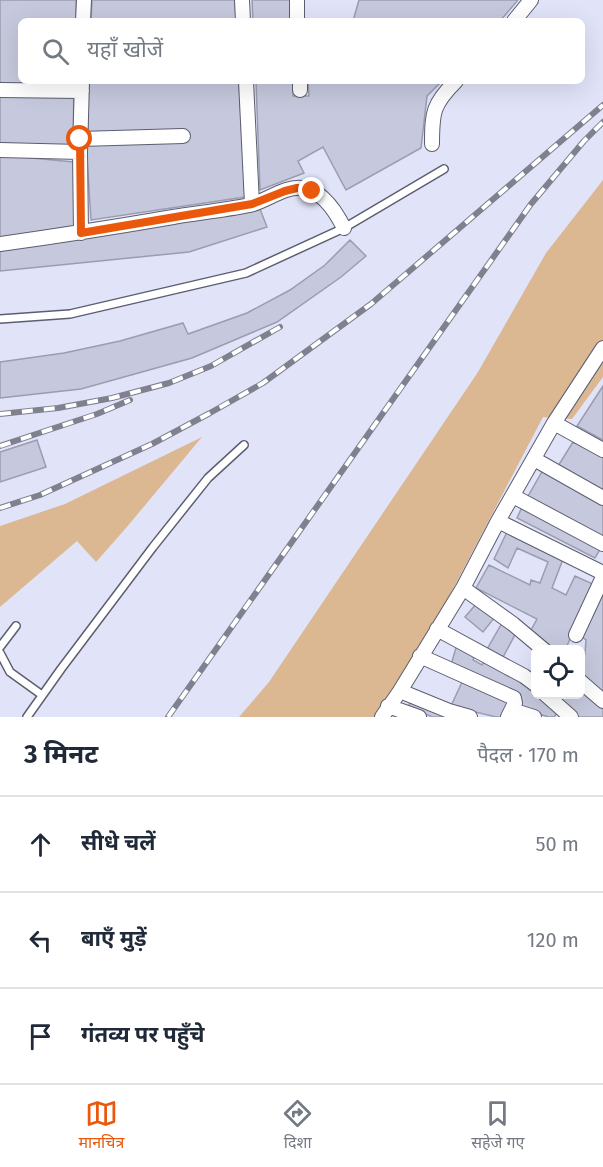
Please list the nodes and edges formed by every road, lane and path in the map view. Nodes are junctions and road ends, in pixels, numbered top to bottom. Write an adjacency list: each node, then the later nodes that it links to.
1 (84, 0): 5 (street)
2 (242, 0): 6 (street)
3 (297, 0): 7 (street)
4 (531, 0): 8 (street)
5 (83, 18)
6 (243, 18)
7 (297, 18)
8 (516, 18)
9 (246, 84): 18 (street)
10 (453, 84): 14 (street)
11 (82, 86): 12 (street); 15 (street)
12 (0, 90)
13 (183, 136): 15 (street)
14 (432, 144)
15 (80, 145): 16 (street); 20 (street)
16 (0, 150)
17 (444, 168): 19 (lane)
18 (252, 204): 19 (street); 20 (street)
19 (344, 228): 22 (lane)
20 (81, 233): 21 (street)
21 (0, 244)
22 (0, 319)
23 (603, 348): 24 (street)
24 (554, 423): 26 (street); 27 (street)
25 (244, 445): 44 (lane)
26 (603, 450)
27 (534, 459): 28 (street); 29 (street)
28 (513, 496): 30 (street); 31 (street)
29 (603, 498)
30 (498, 521): 32 (street); 33 (street)
31 (603, 544)
32 (603, 575): 36 (street)
33 (463, 588): 35 (street); 37 (street)
34 (16, 626): 38 (lane)
35 (437, 629): 40 (street); 41 (street)
36 (576, 635)
37 (538, 645)
38 (0, 647)
39 (0, 653): 44 (lane)
40 (420, 656): 43 (street); 48 (street)
41 (531, 682)
42 (585, 685): 46 (street)
43 (400, 691): 47 (street); 52 (street)
44 (42, 695): 50 (lane)
45 (550, 699): 49 (street)
46 (603, 701)
47 (385, 712): 51 (street)
48 (510, 714): 53 (street)
49 (567, 716)
50 (27, 717)
51 (420, 717)
52 (470, 717)
53 (534, 717)

